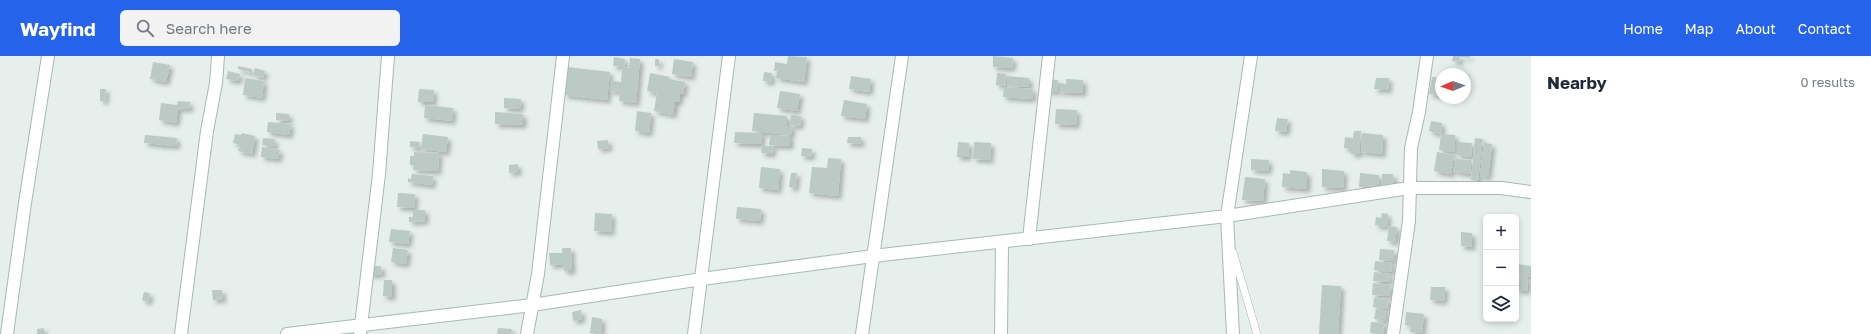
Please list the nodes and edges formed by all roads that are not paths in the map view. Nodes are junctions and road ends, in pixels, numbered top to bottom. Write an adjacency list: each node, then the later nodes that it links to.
1 (48, 56): 20 (street)
2 (218, 56): 21 (street)
3 (388, 56): 19 (street)
4 (563, 56): 18 (street)
5 (729, 56): 17 (street)
6 (902, 56): 16 (street)
7 (1049, 56): 13 (street)
8 (1251, 56): 12 (street)
9 (1427, 56): 10 (street)
10 (1409, 188): 11 (street); 12 (street); 29 (street)
11 (1531, 192)
12 (1227, 220): 13 (street); 14 (street)
13 (1029, 239): 15 (street)
14 (1228, 241): 27 (street); 28 (lane)
15 (1002, 243): 16 (street); 26 (street)
16 (872, 256): 17 (street); 25 (street)
17 (702, 279): 18 (street); 24 (street)
18 (532, 305): 19 (street); 23 (street)
19 (360, 329): 22 (street)
20 (7, 334)
21 (181, 334)
22 (287, 334)
23 (527, 334)
24 (694, 334)
25 (862, 334)
26 (1001, 334)
27 (1233, 334)
28 (1257, 334)
29 (1393, 334)

